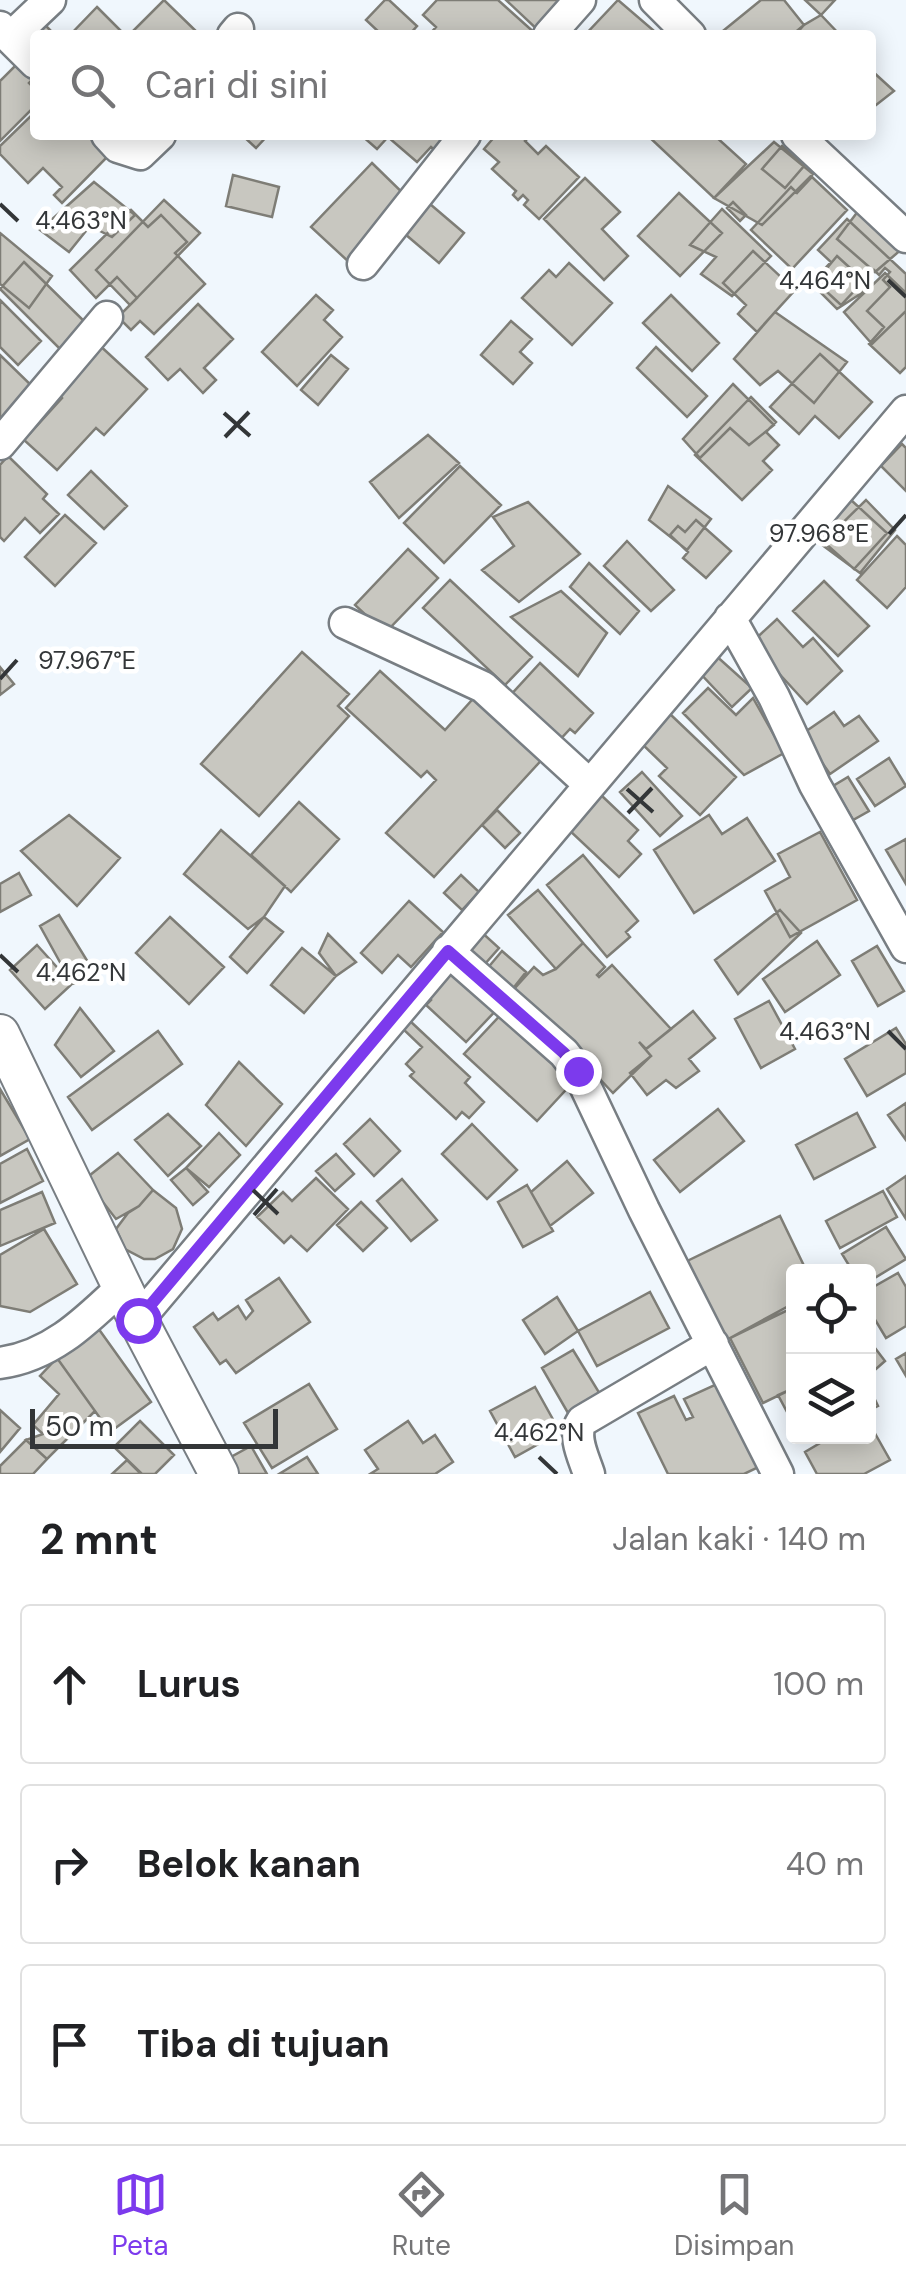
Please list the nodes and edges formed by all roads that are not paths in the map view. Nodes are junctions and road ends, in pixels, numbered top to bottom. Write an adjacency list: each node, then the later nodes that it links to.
1 (50, 0): 6 (street)
2 (580, 0): 4 (street)
3 (655, 0): 5 (street)
4 (553, 30)
5 (685, 30)
6 (5, 33): 7 (street)
7 (30, 58)
8 (112, 140): 9 (street)
9 (155, 140)
10 (462, 140): 13 (street)
11 (801, 140): 12 (street)
12 (906, 237)
13 (362, 264)
14 (107, 317): 16 (street)
15 (906, 411): 17 (street)
16 (0, 444)
17 (730, 618): 19 (street); 20 (street)
18 (345, 623): 19 (street)
19 (590, 785): 21 (street)
20 (906, 947)
21 (448, 951): 23 (street); 24 (street)
22 (0, 1034): 23 (street)
23 (131, 1303): 25 (street); 26 (street)
24 (713, 1344): 27 (street); 28 (street)
25 (0, 1364)
26 (219, 1474)
27 (590, 1474)
28 (778, 1474)

